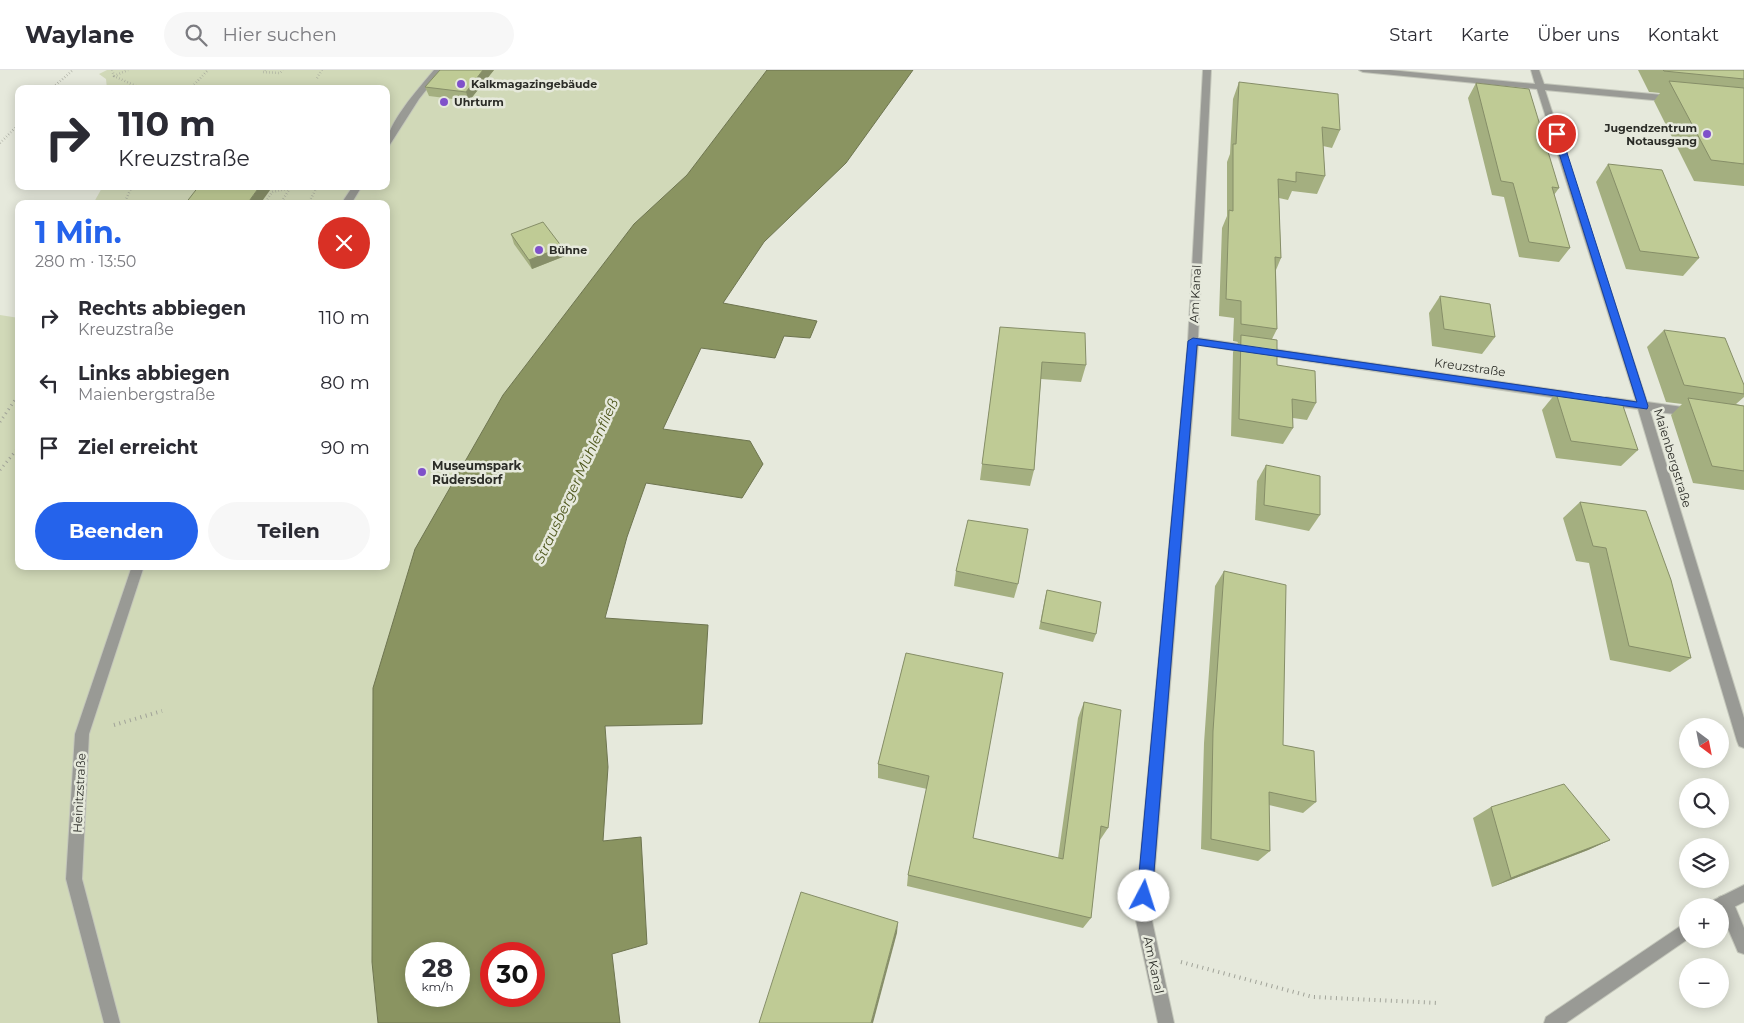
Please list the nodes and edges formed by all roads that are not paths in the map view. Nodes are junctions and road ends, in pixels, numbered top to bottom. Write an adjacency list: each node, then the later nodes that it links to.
1 (438, 70): 7 (street)
2 (1206, 70): 8 (street, Am Kanal)
3 (1363, 70): 5 (street)
4 (1535, 70): 5 (street, Maienbergstraße)
5 (1541, 87): 6 (street); 9 (street, Maienbergstraße)
6 (1686, 100)
7 (390, 138)
8 (1193, 341): 9 (street, Kreuzstraße); 19 (street, Am Kanal)
9 (1643, 406): 10 (street, Kreuzstraße); 12 (street, Maienbergstraße)
10 (1698, 413)
11 (137, 570): 18 (street, Heinitzstraße)
12 (1744, 741)
13 (1744, 893): 14 (street)
14 (1729, 902)
15 (1729, 917): 17 (street)
16 (1679, 935): 20 (street)
17 (1744, 946)
18 (112, 1023)
19 (1166, 1023)
20 (1552, 1023)

